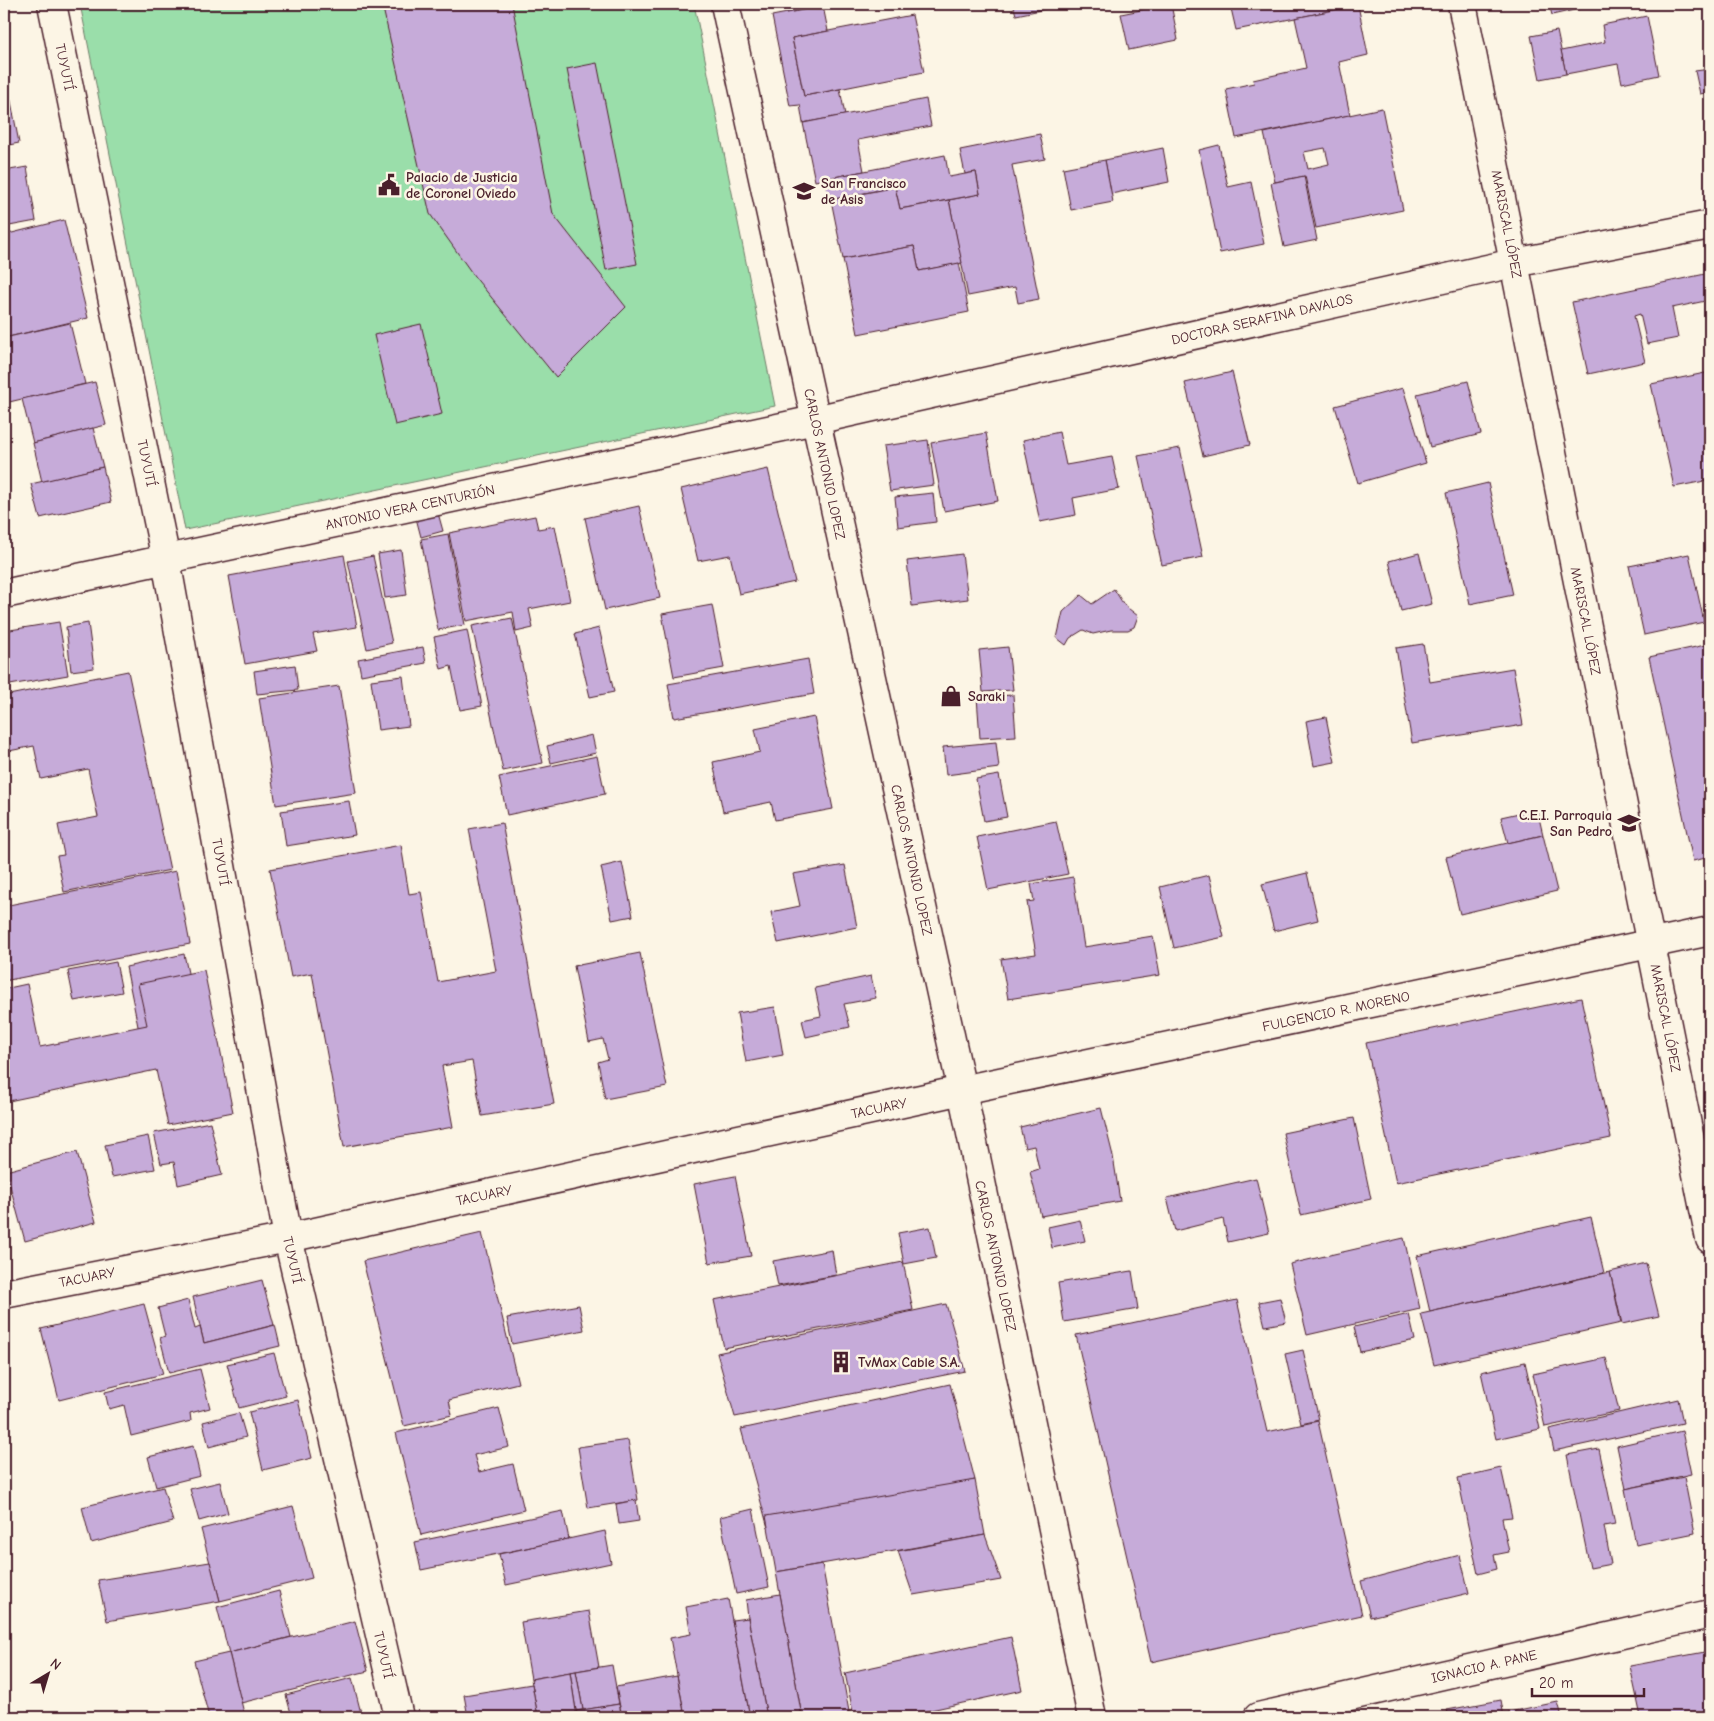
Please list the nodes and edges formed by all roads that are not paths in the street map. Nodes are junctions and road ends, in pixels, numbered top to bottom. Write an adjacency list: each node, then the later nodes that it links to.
1 (52, 4): 7 (street, TUYUTÍ)
2 (725, 4): 6 (street, CARLOS ANTONIO LOPEZ)
3 (1462, 4): 5 (street, MARISCAL LÓPEZ)
4 (1710, 225): 5 (street, DOCTORA SERAFINA DAVALOS)
5 (1514, 263): 6 (street, DOCTORA SERAFINA DAVALOS); 10 (street, MARISCAL LÓPEZ)
6 (815, 420): 7 (street, ANTONIO VERA CENTURIÓN); 11 (street, CARLOS ANTONIO LOPEZ)
7 (166, 560): 8 (street, ANTONIO VERA CENTURIÓN); 12 (street, TUYUTÍ)
8 (4, 594)
9 (1710, 931): 10 (street, FULGENCIO R. MORENO)
10 (1651, 944): 11 (street, FULGENCIO R. MORENO); 13 (street, MARISCAL LÓPEZ)
11 (962, 1090): 12 (street, TACUARY); 17 (street, CARLOS ANTONIO LOPEZ)
12 (288, 1238): 14 (street, TACUARY); 16 (street, TUYUTÍ)
13 (1710, 1239)
14 (4, 1294)
15 (1710, 1614): 18 (street, IGNACIO A. PANE)
16 (399, 1717)
17 (1092, 1717)
18 (1258, 1717)

